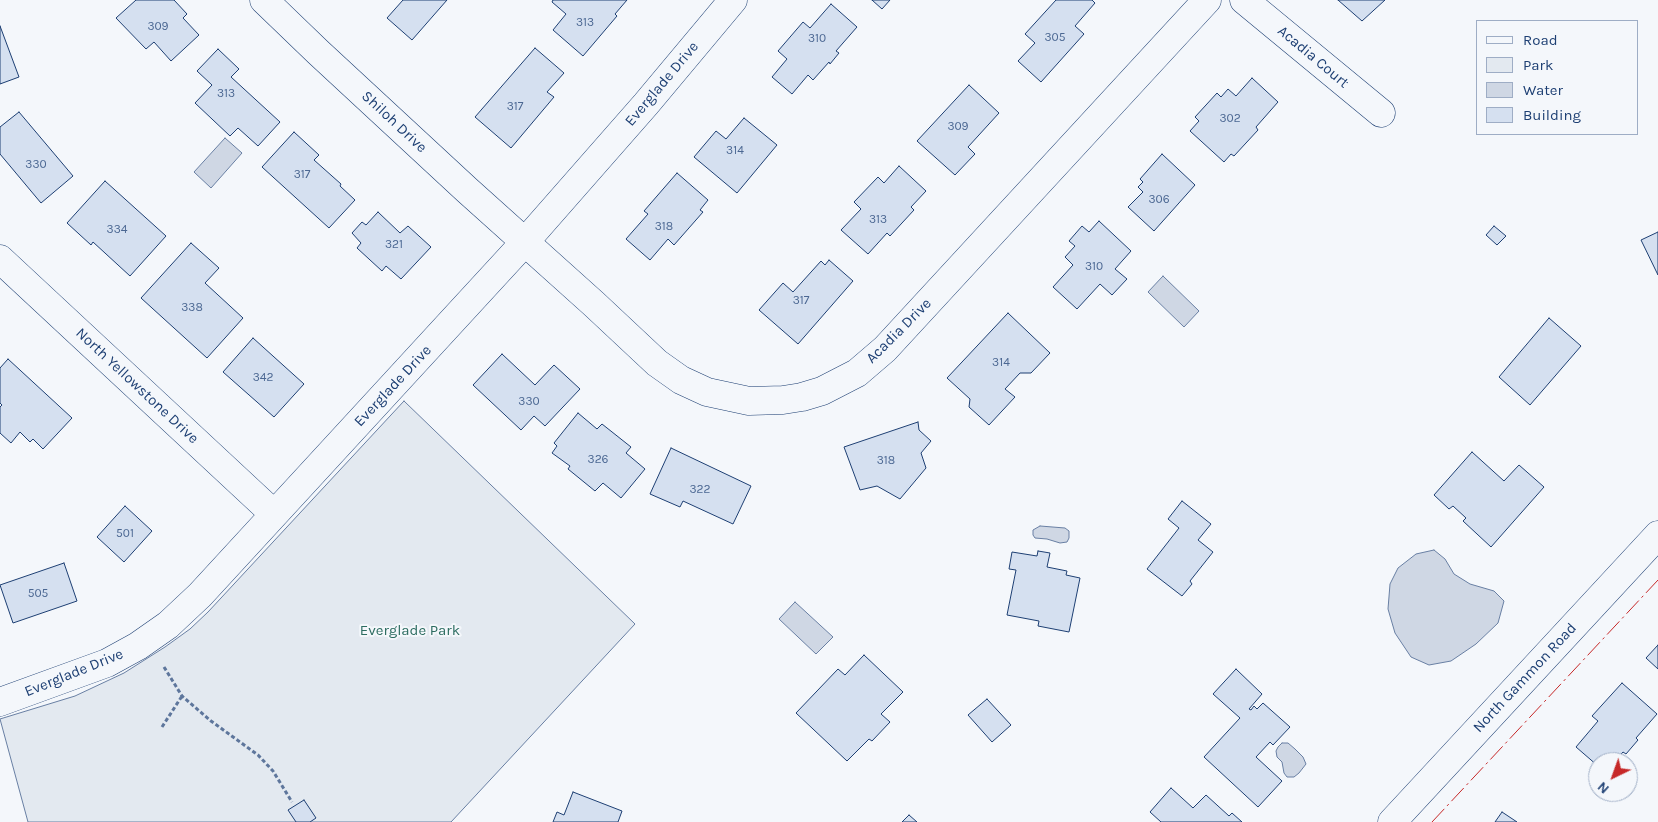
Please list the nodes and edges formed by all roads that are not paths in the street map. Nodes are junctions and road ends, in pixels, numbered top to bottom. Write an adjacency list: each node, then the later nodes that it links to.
1 (264, 0): 6 (street, Shiloh Drive)
2 (733, 0): 6 (street, Everglade Drive)
3 (1207, 0): 6 (street, Acadia Drive)
4 (1244, 0): 5 (street, Acadia Court)
5 (1381, 113)
6 (524, 243): 8 (street, Everglade Drive)
7 (3, 266): 8 (street, North Yellowstone Drive)
8 (274, 514): 10 (street, Everglade Drive)
9 (1658, 535): 11 (street, North Gammon Road)
10 (0, 702)
11 (1392, 822)

